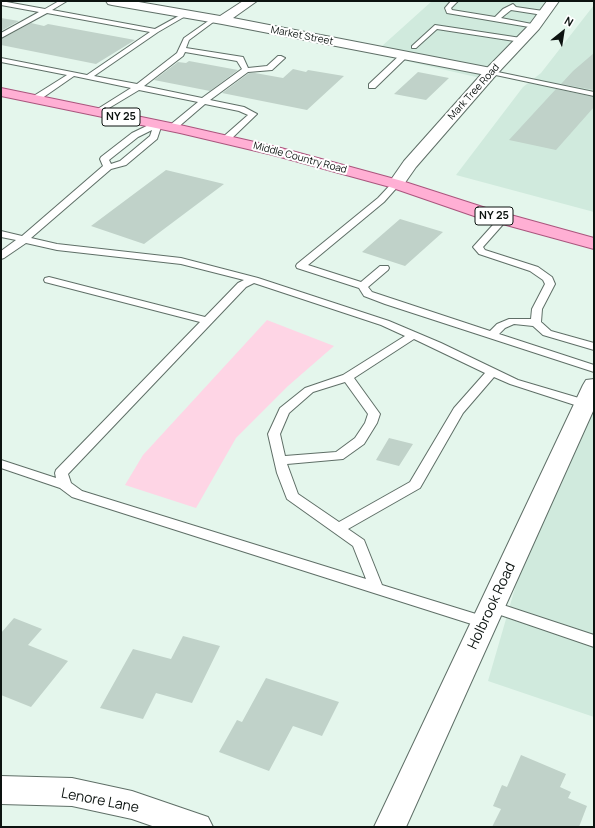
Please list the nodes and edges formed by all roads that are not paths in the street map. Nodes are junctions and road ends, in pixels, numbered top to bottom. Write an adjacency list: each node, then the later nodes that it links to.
1 (64, 1): 8 (lane)
2 (112, 1): 10 (street, Market Street)
3 (251, 1): 11 (street)
4 (455, 1): 12 (lane)
5 (553, 1): 9 (street, Mark Tree Road)
6 (1, 3): 8 (lane)
7 (515, 3): 9 (lane); 12 (lane)
8 (46, 11): 14 (lane); 15 (lane)
9 (543, 13): 13 (street, Mark Tree Road)
10 (186, 14): 11 (street, Market Street); 14 (lane)
11 (218, 20): 17 (lane); 18 (street, Market Street)
12 (496, 20): 13 (lane)
13 (535, 26): 16 (street, Mark Tree Road)
14 (156, 32): 24 (lane)
15 (1, 36)
16 (521, 40): 18 (lane); 22 (street, Mark Tree Road)
17 (182, 49): 21 (lane); 25 (lane)
18 (409, 51): 22 (street, Market Street); 26 (lane)
19 (281, 58): 21 (lane)
20 (1, 60): 23 (lane)
21 (246, 70): 30 (lane)
22 (491, 72): 28 (lane); 35 (street, Mark Tree Road)
23 (73, 74): 24 (lane); 29 (lane)
24 (88, 77): 25 (lane)
25 (138, 86): 30 (lane); 31 (lane)
26 (372, 86)
27 (1, 92): 29 (main road, Middle Country Road / NY 25)
28 (594, 94)
29 (35, 99): 31 (main road, Middle Country Road / NY 25)
30 (204, 101): 32 (lane); 33 (lane)
31 (99, 112): 32 (main road, Middle Country Road / NY 25)
32 (166, 126): 33 (main road, Middle Country Road / NY 25); 34 (lane); 34 (lane)
33 (226, 140): 35 (main road, Middle Country Road / NY 25)
34 (108, 167): 38 (lane)
35 (396, 184): 36 (main road, Middle Country Road / NY 25); 44 (lane)
36 (503, 219): 39 (main road, Middle Country Road / NY 25); 46 (lane)
37 (1, 234): 38 (lane)
38 (23, 240): 40 (lane); 43 (lane)
39 (594, 244)
40 (1, 256)
41 (384, 268): 44 (lane)
42 (49, 280): 45 (lane)
43 (254, 280): 45 (lane); 47 (lane)
44 (363, 286): 48 (lane)
45 (208, 321): 56 (lane)
46 (536, 323): 48 (lane); 49 (lane)
47 (414, 335): 51 (lane); 52 (lane)
48 (492, 336): 50 (lane)
49 (594, 347)
50 (594, 370)
51 (492, 372): 53 (lane); 57 (lane)
52 (347, 377): 54 (lane); 54 (lane)
53 (590, 394): 59 (street, Holbrook Road)
54 (280, 460): 57 (lane)
55 (1, 464): 56 (lane)
56 (65, 485): 58 (lane)
57 (337, 529): 58 (lane)
58 (376, 588): 59 (lane)
59 (488, 614): 60 (lane); 63 (street, Holbrook Road)
60 (594, 641)
61 (1, 790): 62 (street, Lenore Lane)
62 (197, 827)
63 (390, 827)

